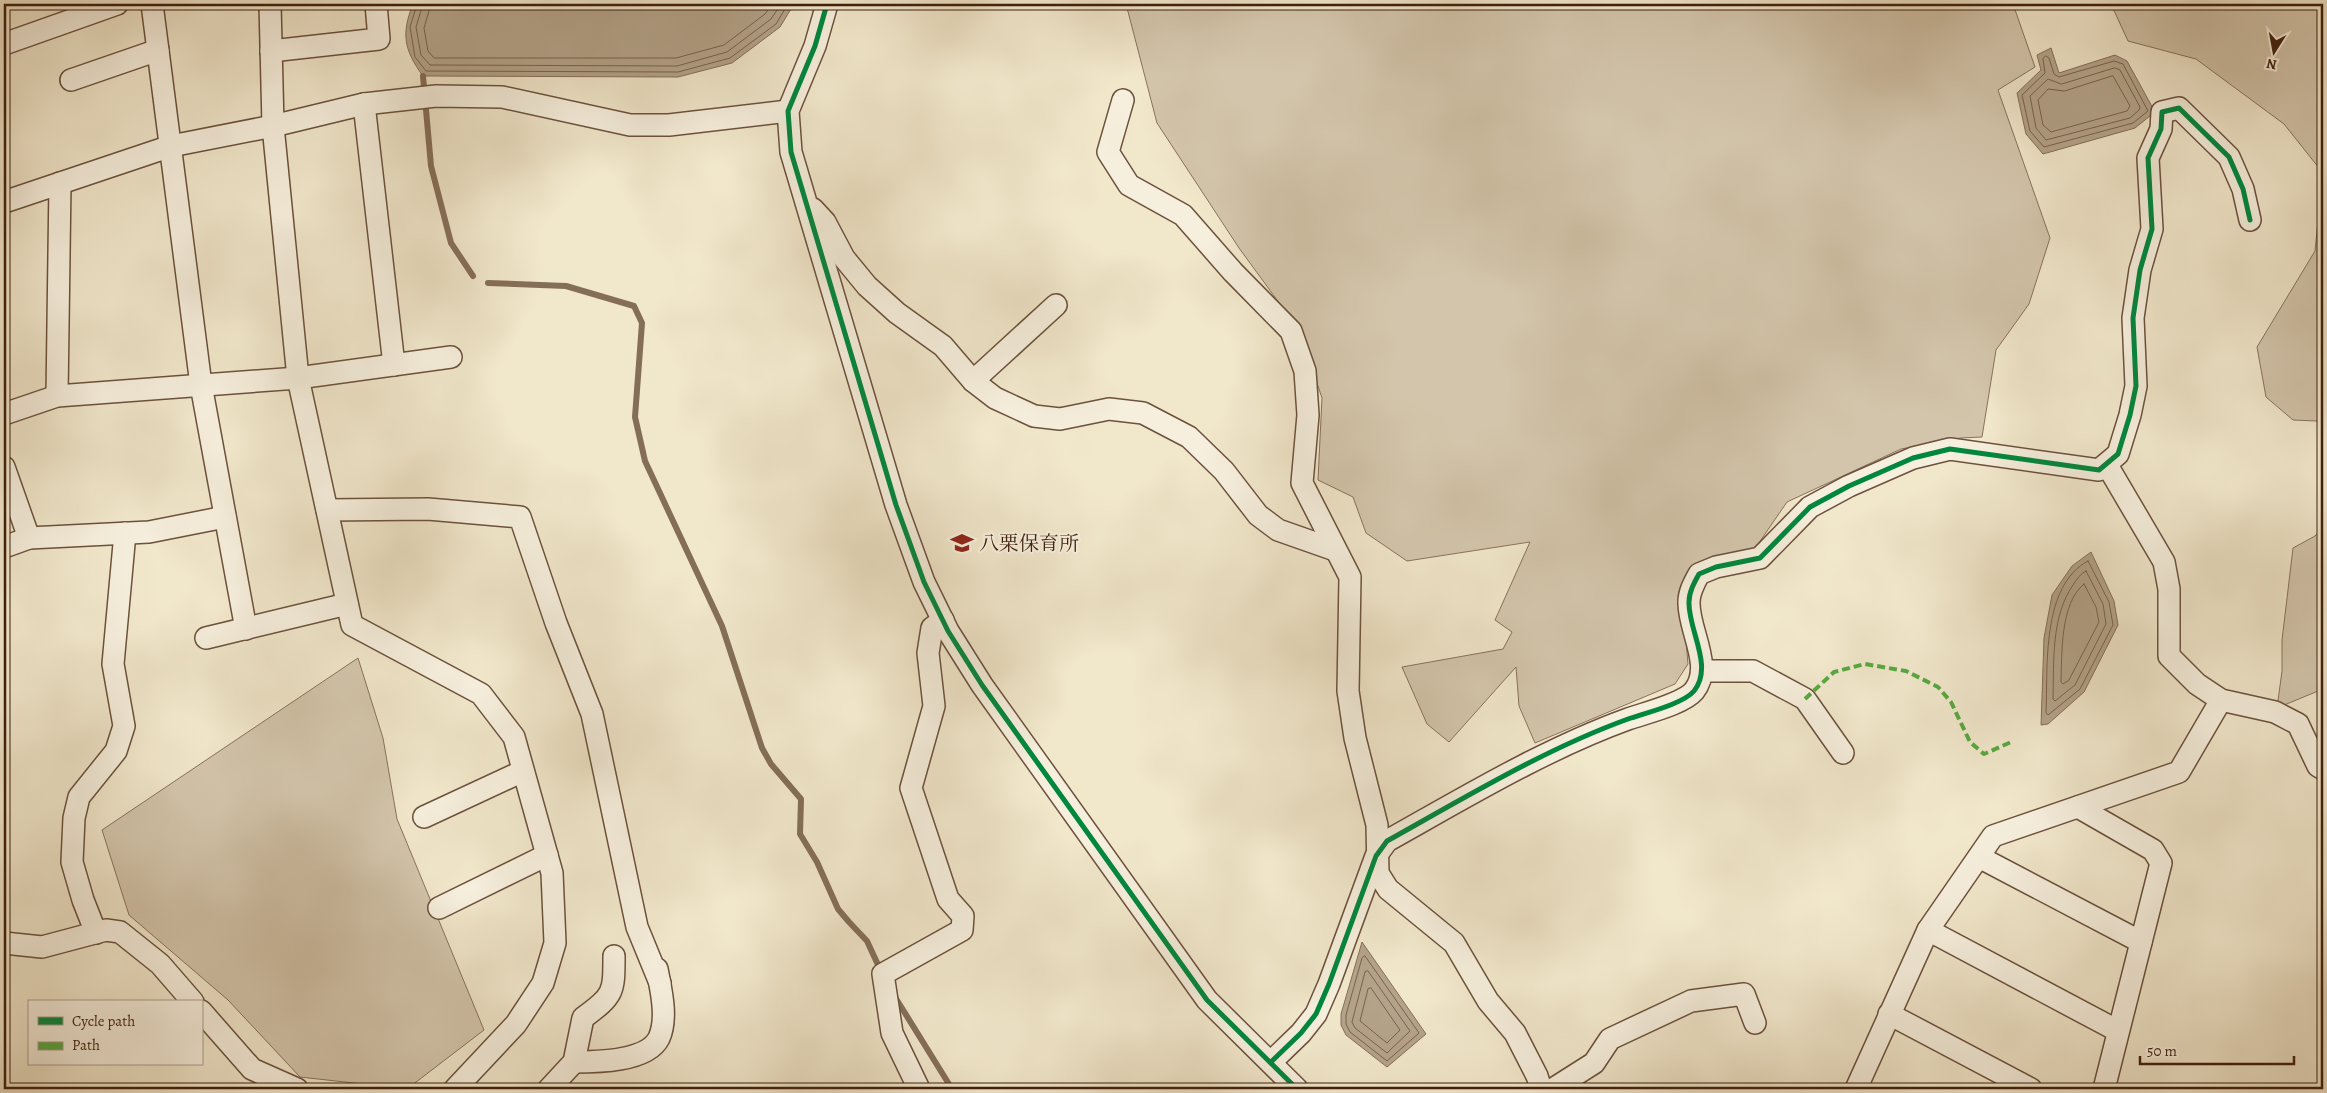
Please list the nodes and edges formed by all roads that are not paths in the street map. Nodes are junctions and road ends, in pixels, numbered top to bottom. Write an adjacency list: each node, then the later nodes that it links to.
1 (117, 4): 6 (street)
2 (152, 4): 7 (street)
3 (270, 4): 8 (street)
4 (376, 4): 8 (street)
5 (828, 4): 12 (street)
6 (4, 44)
7 (158, 50): 9 (street); 14 (street)
8 (271, 51): 13 (street)
9 (71, 80)
10 (1123, 100): 34 (street)
11 (364, 104): 12 (street); 13 (street); 21 (street)
12 (788, 111): 17 (street)
13 (273, 126): 14 (street); 22 (street)
14 (171, 146): 15 (street); 24 (street)
15 (60, 183): 16 (street); 25 (street)
16 (4, 202)
17 (806, 202): 23 (street); 36 (street)
18 (2250, 220): 27 (street)
19 (1056, 305): 23 (street)
20 (451, 357): 21 (street)
21 (394, 365): 22 (street)
22 (298, 378): 24 (street); 29 (street)
23 (972, 381): 34 (street)
24 (201, 385): 25 (street); 30 (street)
25 (57, 396): 26 (street)
26 (4, 414)
27 (2107, 465): 39 (street); 40 (street)
28 (4, 467): 32 (street)
29 (327, 510): 35 (street); 56 (street)
30 (225, 518): 31 (street); 37 (street)
31 (125, 533): 32 (street); 52 (street)
32 (29, 538): 33 (street)
33 (4, 547)
34 (1335, 550): 47 (street)
35 (347, 604): 37 (street); 43 (street)
36 (943, 620): 63 (street); 67 (street)
37 (246, 629): 38 (street)
38 (206, 638)
39 (1702, 671): 41 (street); 47 (street)
40 (2221, 700): 42 (street); 44 (street)
41 (1843, 753)
42 (2323, 769)
43 (524, 770): 45 (street); 46 (street)
44 (2078, 807): 48 (street); 53 (street)
45 (424, 817)
46 (547, 855): 50 (street); 65 (street)
47 (1376, 856): 63 (street); 69 (street)
48 (1979, 857): 51 (street); 53 (street)
49 (641, 878): 56 (street)
50 (439, 908)
51 (1928, 930): 59 (street); 61 (street)
52 (96, 933): 54 (street); 57 (street)
53 (2141, 942): 61 (street)
54 (4, 943)
55 (614, 956): 62 (street)
56 (660, 983): 62 (street)
57 (191, 1000)
58 (202, 1012): 64 (street)
59 (1889, 1014): 71 (street); 72 (street)
60 (1755, 1023): 70 (street)
61 (2118, 1031): 73 (street)
62 (574, 1062): 66 (street)
63 (1271, 1062): 68 (street)
64 (296, 1089)
65 (454, 1089)
66 (549, 1089)
67 (919, 1089)
68 (1297, 1089)
69 (1541, 1089)
70 (1553, 1089)
71 (1856, 1089)
72 (2031, 1089)
73 (2104, 1089)

